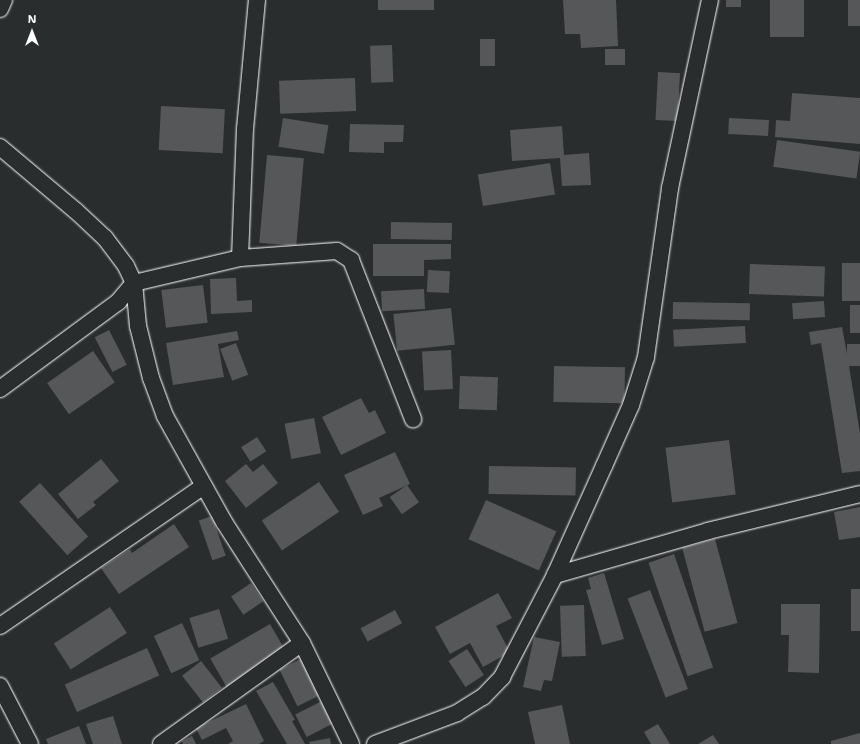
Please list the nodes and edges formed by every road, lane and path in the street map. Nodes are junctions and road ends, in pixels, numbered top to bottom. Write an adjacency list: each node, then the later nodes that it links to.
1 (4, 0): 4 (street)
2 (257, 0): 6 (street)
3 (710, 0): 12 (street)
4 (0, 9)
5 (0, 147): 7 (street)
6 (240, 258): 7 (street); 9 (street)
7 (134, 283): 8 (street); 10 (street)
8 (0, 389)
9 (413, 419)
10 (204, 486): 13 (street); 14 (street)
11 (860, 494): 12 (street)
12 (554, 575): 19 (street)
13 (0, 626)
14 (302, 643): 17 (street); 18 (street)
15 (0, 686): 16 (street)
16 (30, 744)
17 (161, 744)
18 (351, 744)
19 (375, 744)

